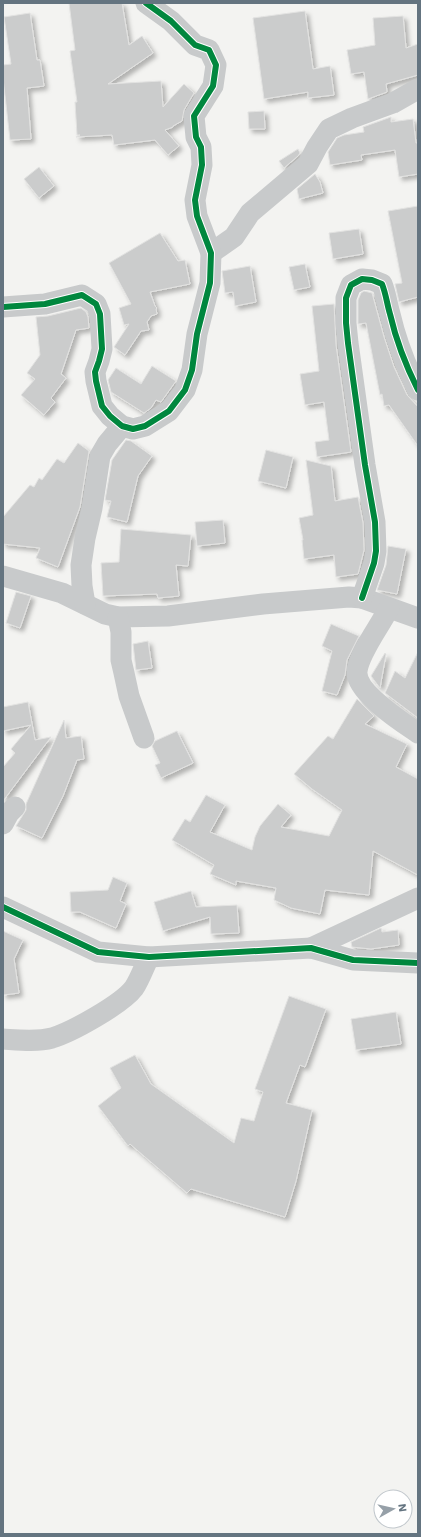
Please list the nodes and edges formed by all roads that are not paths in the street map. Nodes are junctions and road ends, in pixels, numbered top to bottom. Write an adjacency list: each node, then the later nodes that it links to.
1 (146, 3): 3 (street)
2 (418, 89): 3 (street)
3 (211, 253): 6 (street)
4 (3, 307): 6 (street)
5 (418, 390): 8 (street)
6 (122, 426): 9 (street)
7 (3, 576): 9 (street)
8 (362, 598): 10 (street); 11 (street)
9 (85, 604): 11 (street)
10 (389, 608): 12 (street); 13 (street)
11 (118, 617): 14 (street)
12 (418, 618)
13 (418, 732)
14 (144, 738)
15 (15, 807): 16 (street)
16 (3, 824)
17 (418, 898): 19 (street)
18 (3, 907): 20 (street)
19 (311, 948): 20 (street); 21 (street)
20 (149, 957): 22 (street)
21 (418, 963)
22 (3, 1039)

